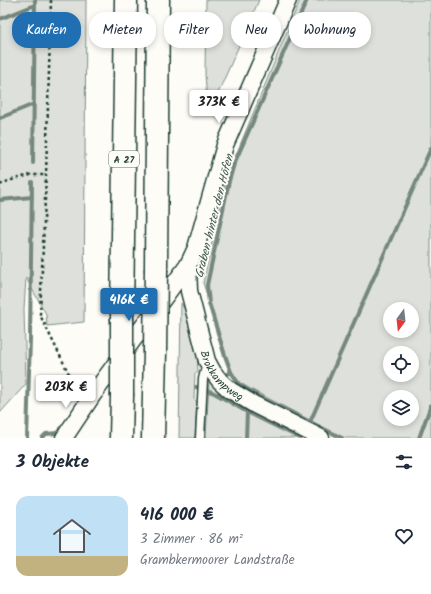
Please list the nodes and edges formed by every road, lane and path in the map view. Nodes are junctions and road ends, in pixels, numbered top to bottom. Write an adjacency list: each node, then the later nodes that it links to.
1 (51, 0): 5 (path)
2 (126, 0): 11 (highway, A 27, bridge)
3 (158, 0): 12 (highway, bridge)
4 (288, 0): 7 (street)
5 (46, 175): 6 (path); 9 (path)
6 (0, 185)
7 (188, 265): 8 (street, Brokkampweg); 9 (street)
8 (208, 361): 13 (lane); 14 (street, Brokkampweg)
9 (92, 396): 10 (street)
10 (64, 438)
11 (121, 438)
12 (153, 438)
13 (200, 438)
14 (321, 438)

